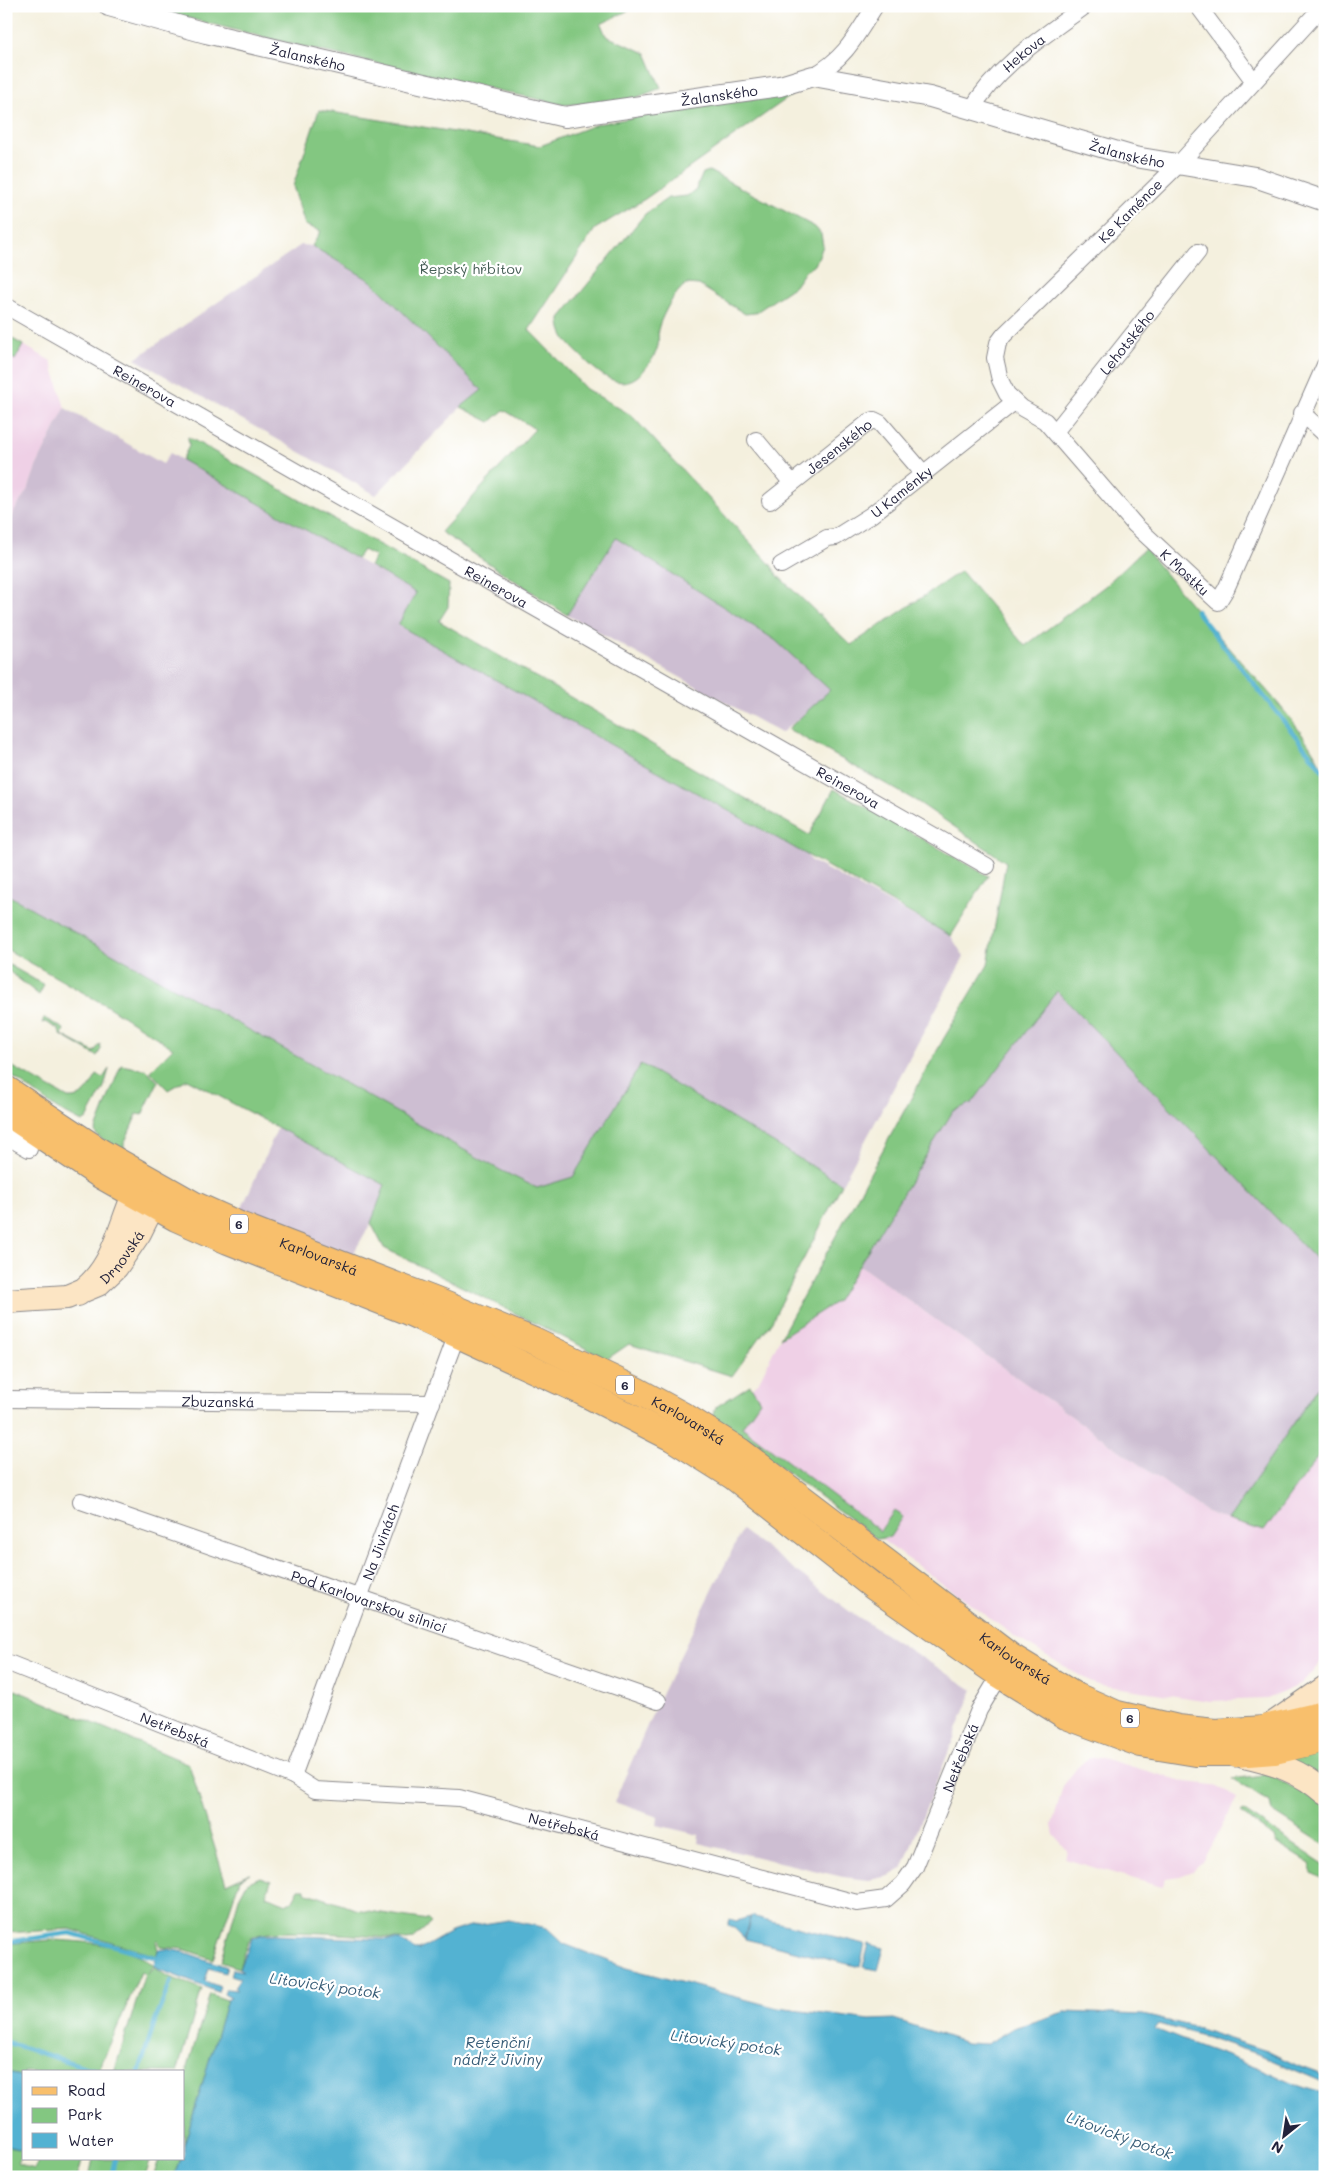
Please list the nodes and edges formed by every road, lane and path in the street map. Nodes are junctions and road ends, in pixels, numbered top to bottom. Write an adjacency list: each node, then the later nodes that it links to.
1 (109, 6): 6 (street, Žalanského)
2 (874, 6): 6 (street)
3 (1084, 6): 8 (street, Hekova)
4 (1198, 6): 7 (street)
5 (1323, 6): 7 (street, Ke Kaménce)
6 (814, 76): 8 (street, Žalanského)
7 (1253, 80): 9 (street, Ke Kaménce)
8 (971, 110): 9 (street, Žalanského)
9 (1178, 165): 10 (street, Žalanského); 14 (street, Ke Kaménce)
10 (1325, 201)
11 (1198, 252): 16 (street, Lehotského)
12 (6, 306): 23 (street, Reinerova)
13 (1325, 365): 15 (street, K Mostku)
14 (1014, 402): 16 (street, K Mostku); 19 (street, U Kaménky)
15 (1302, 413): 16 (street, K Mostku); 17 (street)
16 (1055, 432)
17 (1325, 434)
18 (756, 440): 20 (street, Jesenského)
19 (924, 474): 20 (street, Jesenského); 22 (street, U Kaménky)
20 (792, 483): 21 (street, Jesenského)
21 (770, 501)
22 (781, 565)
23 (987, 866)
24 (6, 1089): 28 (main road, Karlovarská / 6)
25 (6, 1112): 28 (main road, Karlovarská / 6)
26 (6, 1136): 27 (street)
27 (29, 1149)
28 (146, 1195): 29 (main road, Drnovská); 30 (main road, Karlovarská / 6); 40 (main road, Karlovarská / 6)
29 (6, 1301)
30 (457, 1334): 32 (street, Na Jivinách); 36 (main road, Karlovarská / 6)
31 (6, 1399): 32 (street, Zbuzanská)
32 (432, 1402): 34 (street, Na Jivinách)
33 (81, 1501): 34 (street, Pod Karlovarskou silnicí)
34 (360, 1597): 38 (street, Pod Karlovarskou silnicí); 43 (street, Na Jivinách)
35 (6, 1662): 43 (street, Netřebská)
36 (1000, 1674): 42 (main road, Karlovarská / 6); 43 (street, Netřebská)
37 (1325, 1688): 40 (main road)
38 (658, 1701)
39 (1325, 1715): 40 (highway, 6)
40 (1265, 1729)
41 (1325, 1738): 42 (highway, 6)
42 (1235, 1754): 44 (main road)
43 (293, 1776)
44 (1325, 1793)

